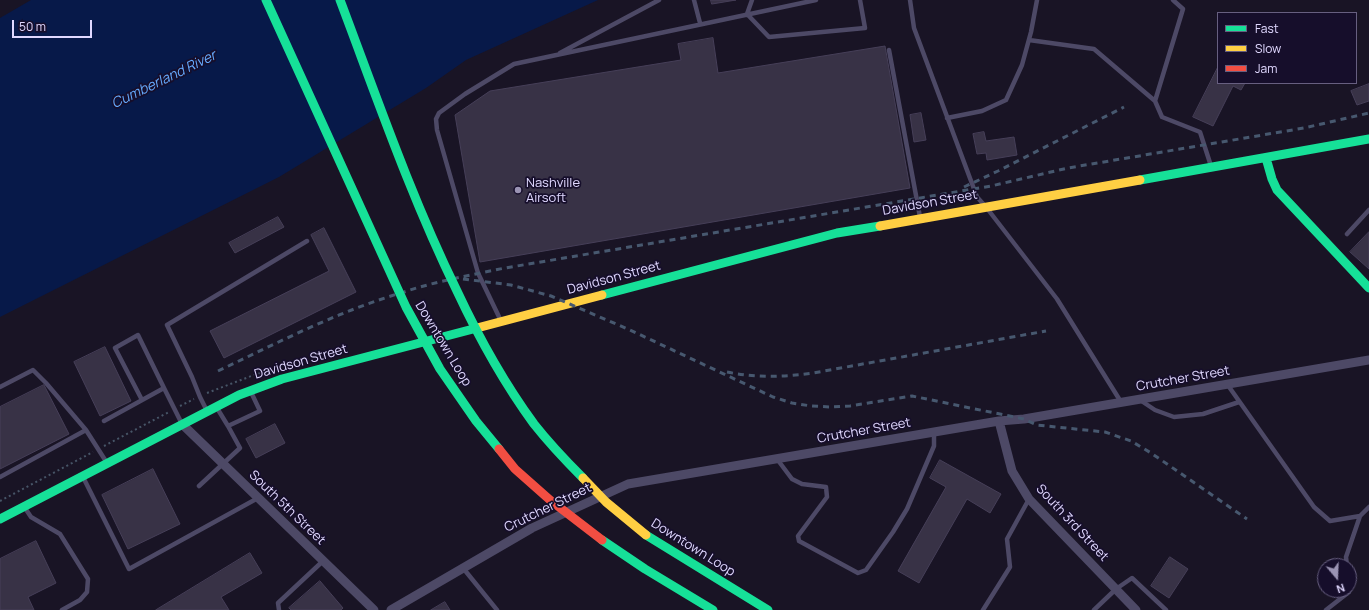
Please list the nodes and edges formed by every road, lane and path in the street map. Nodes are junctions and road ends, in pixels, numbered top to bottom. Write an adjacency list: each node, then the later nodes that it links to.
1 (266, 0): 67 (main road, Downtown Loop, bridge)
2 (340, 0): 68 (main road, Downtown Loop, bridge)
3 (659, 0): 15 (lane)
4 (694, 0): 12 (lane)
5 (752, 0): 11 (lane)
6 (816, 0): 11 (lane)
7 (860, 0): 11 (lane)
8 (910, 0): 17 (lane)
9 (1037, 0): 13 (lane)
10 (1173, 0): 16 (lane)
11 (747, 14): 12 (lane)
12 (700, 23): 15 (lane)
13 (1029, 40): 16 (lane); 17 (lane)
14 (889, 50): 23 (lane)
15 (555, 56): 27 (lane)
16 (1155, 101): 20 (lane)
17 (947, 118): 21 (lane)
18 (1369, 139): 19 (main road, Davidson Street)
19 (1266, 158): 20 (main road, Davidson Street); 26 (main road)
20 (1211, 168): 21 (main road, Davidson Street)
21 (986, 207): 23 (main road, Davidson Street); 35 (lane)
22 (1369, 210): 24 (lane)
23 (920, 218): 27 (main road, Davidson Street)
24 (1346, 234)
25 (307, 241): 38 (lane)
26 (1369, 288)
27 (501, 321): 32 (main road, Davidson Street)
28 (1369, 360): 29 (street, Crutcher Street)
29 (1227, 384): 33 (street, Crutcher Street); 36 (lane)
30 (0, 387): 43 (lane)
31 (164, 388): 34 (lane); 34 (lane); 41 (lane)
32 (250, 390): 37 (main road, Davidson Street); 42 (lane)
33 (1138, 399): 35 (street, Crutcher Street); 36 (lane)
34 (142, 400): 39 (lane)
35 (1121, 402): 40 (street, Crutcher Street)
36 (1240, 402): 55 (lane)
37 (216, 407): 38 (main road, Davidson Street); 42 (lane)
38 (207, 411): 41 (main road, Davidson Street)
39 (104, 421)
40 (999, 421): 44 (street, Crutcher Street); 52 (street, South 3rd Street)
41 (182, 424): 46 (main road, Davidson Street); 47 (street, South 5th Street)
42 (228, 426): 47 (lane)
43 (86, 430): 46 (lane); 49 (lane)
44 (934, 432): 45 (street, Crutcher Street); 45 (lane)
45 (777, 459): 59 (street, Crutcher Street)
46 (107, 463): 48 (main road, Davidson Street)
47 (223, 464): 50 (lane); 51 (street, South 5th Street)
48 (83, 476): 51 (lane); 53 (main road, Davidson Street)
49 (0, 477)
50 (199, 486)
51 (258, 498): 58 (street, South 5th Street)
52 (1029, 499): 60 (street, South 3rd Street); 69 (lane)
53 (24, 507): 56 (main road, Davidson Street); 62 (lane)
54 (1369, 507): 55 (lane)
55 (1360, 516): 57 (lane)
56 (0, 520)
57 (1346, 558)
58 (323, 561): 63 (lane); 64 (street, South 5th Street)
59 (462, 568): 65 (street, Crutcher Street); 66 (lane)
60 (1116, 589): 70 (lane); 71 (street, South 3rd Street); 72 (lane)
61 (1341, 598): 73 (lane)
62 (62, 610)
63 (279, 610)
64 (374, 610)
65 (391, 610)
66 (497, 610)
67 (713, 610)
68 (768, 610)
69 (983, 610)
70 (1094, 610)
71 (1136, 610)
72 (1166, 610)
73 (1326, 610)

